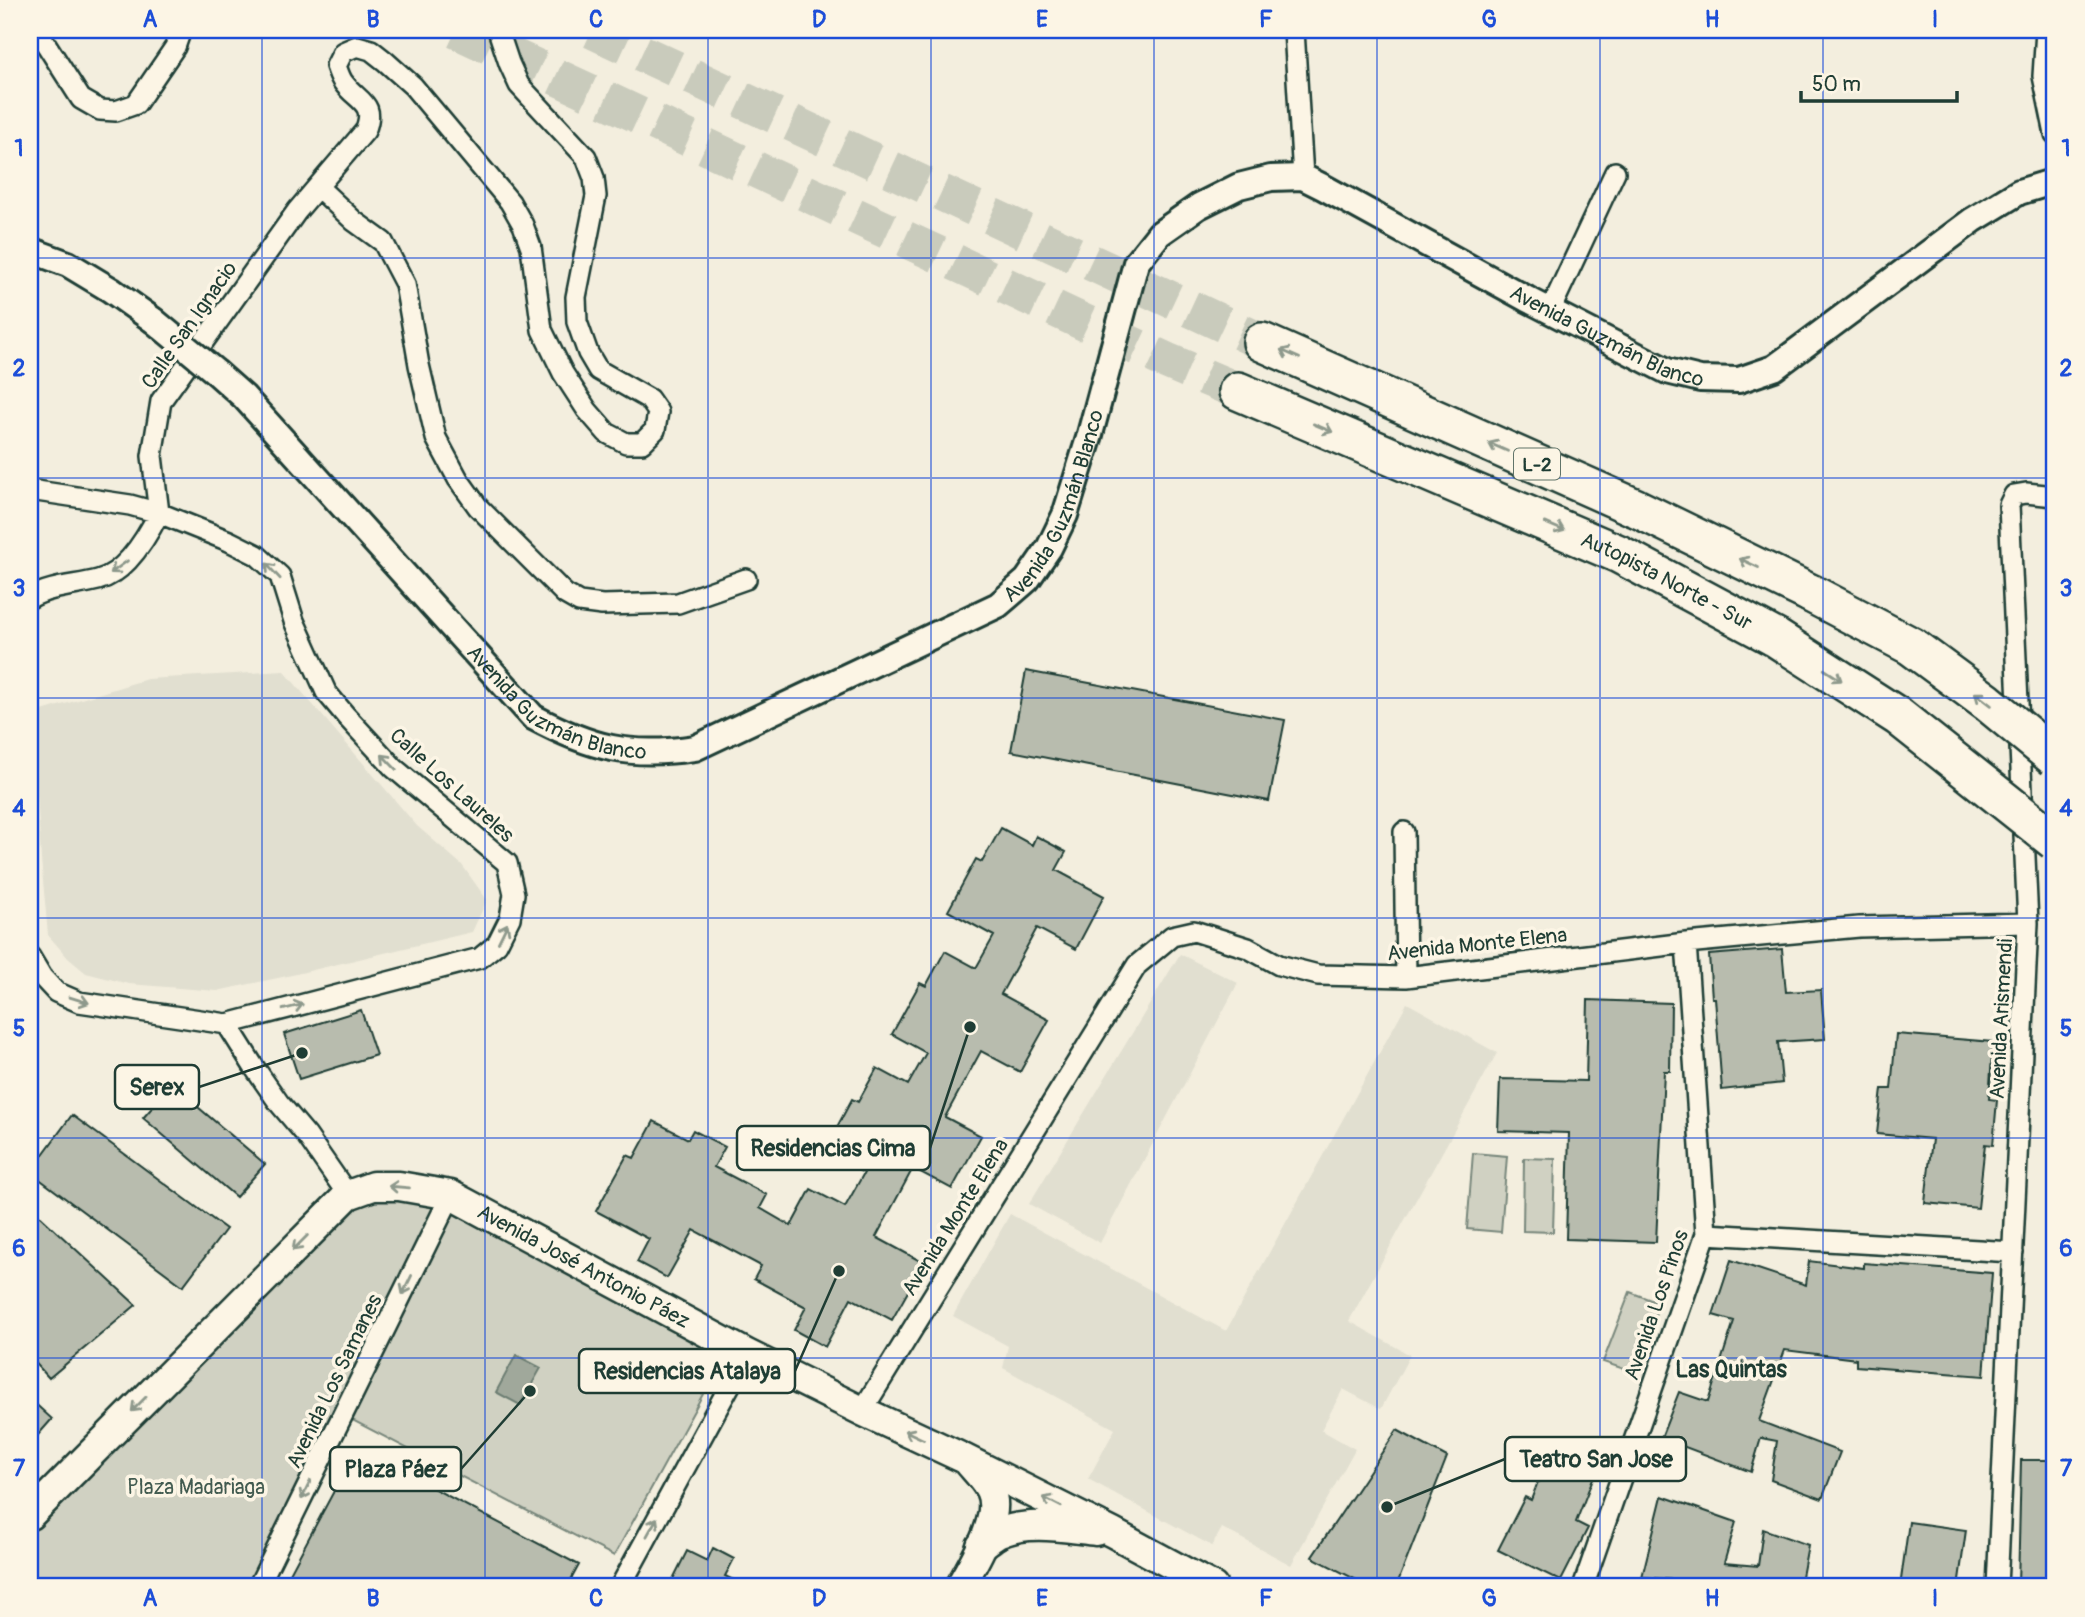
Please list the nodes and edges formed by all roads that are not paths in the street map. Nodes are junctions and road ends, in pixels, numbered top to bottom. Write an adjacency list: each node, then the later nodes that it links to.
1 (37, 30): 2 (street)
2 (181, 30)
3 (498, 30): 10 (street, Calle San Ignacio)
4 (1294, 30): 8 (street)
5 (2046, 30): 6 (street)
6 (2055, 134)
7 (1615, 172): 12 (street)
8 (1303, 177): 11 (street, Avenida Guzmán Blanco, bridge); 12 (street, Avenida Guzmán Blanco)
9 (2055, 181): 12 (street, Avenida Guzmán Blanco)
10 (318, 187): 17 (street, Calle San Ignacio); 18 (street)
11 (30, 250)
12 (1549, 311)
13 (1262, 342): 20 (highway, L-2, one-way to 13, bridge)
14 (1238, 391): 22 (highway, Autopista Norte - Sur / L-2, one-way to 22, bridge)
15 (30, 490): 17 (street, Calle Los Laureles)
16 (2055, 496): 23 (street, Avenida Arismendi)
17 (159, 513): 19 (street, one-way to 19); 27 (street, Calle Los Laureles, one-way to 17)
18 (746, 579)
19 (30, 598)
20 (2055, 758)
21 (1404, 832): 26 (street)
22 (2055, 841)
23 (2028, 923): 24 (street, Avenida Monte Elena); 31 (street, Avenida Arismendi)
24 (1686, 943): 26 (street, Avenida Monte Elena); 30 (street, Avenida Los Pinos)
25 (30, 957): 27 (street, one-way to 27)
26 (1406, 977): 33 (street, Avenida Monte Elena)
27 (227, 1024): 28 (street)
28 (348, 1195): 29 (main road, Avenida José Antonio Páez, one-way to 28); 35 (main road, one-way to 35)
29 (452, 1195): 32 (main road, Avenida José Antonio Páez); 38 (street, Avenida Los Samanes, one-way to 38)
30 (1706, 1234): 31 (street); 42 (street, Avenida Los Pinos)
31 (2013, 1252): 43 (street, Avenida Arismendi)
32 (747, 1354): 33 (main road, Avenida José Antonio Páez); 39 (street, one-way to 32)
33 (862, 1411): 34 (main road, Avenida José Antonio Páez, one-way to 33)
34 (965, 1459): 36 (main road, Avenida José Antonio Páez, one-way to 34); 37 (main road)
35 (30, 1515)
36 (1112, 1533): 37 (main road); 41 (main road, Avenida José Antonio Páez)
37 (981, 1546): 40 (main road)
38 (258, 1587)
39 (620, 1587)
40 (960, 1587)
41 (1213, 1587)
42 (1583, 1587)
43 (1997, 1587)

